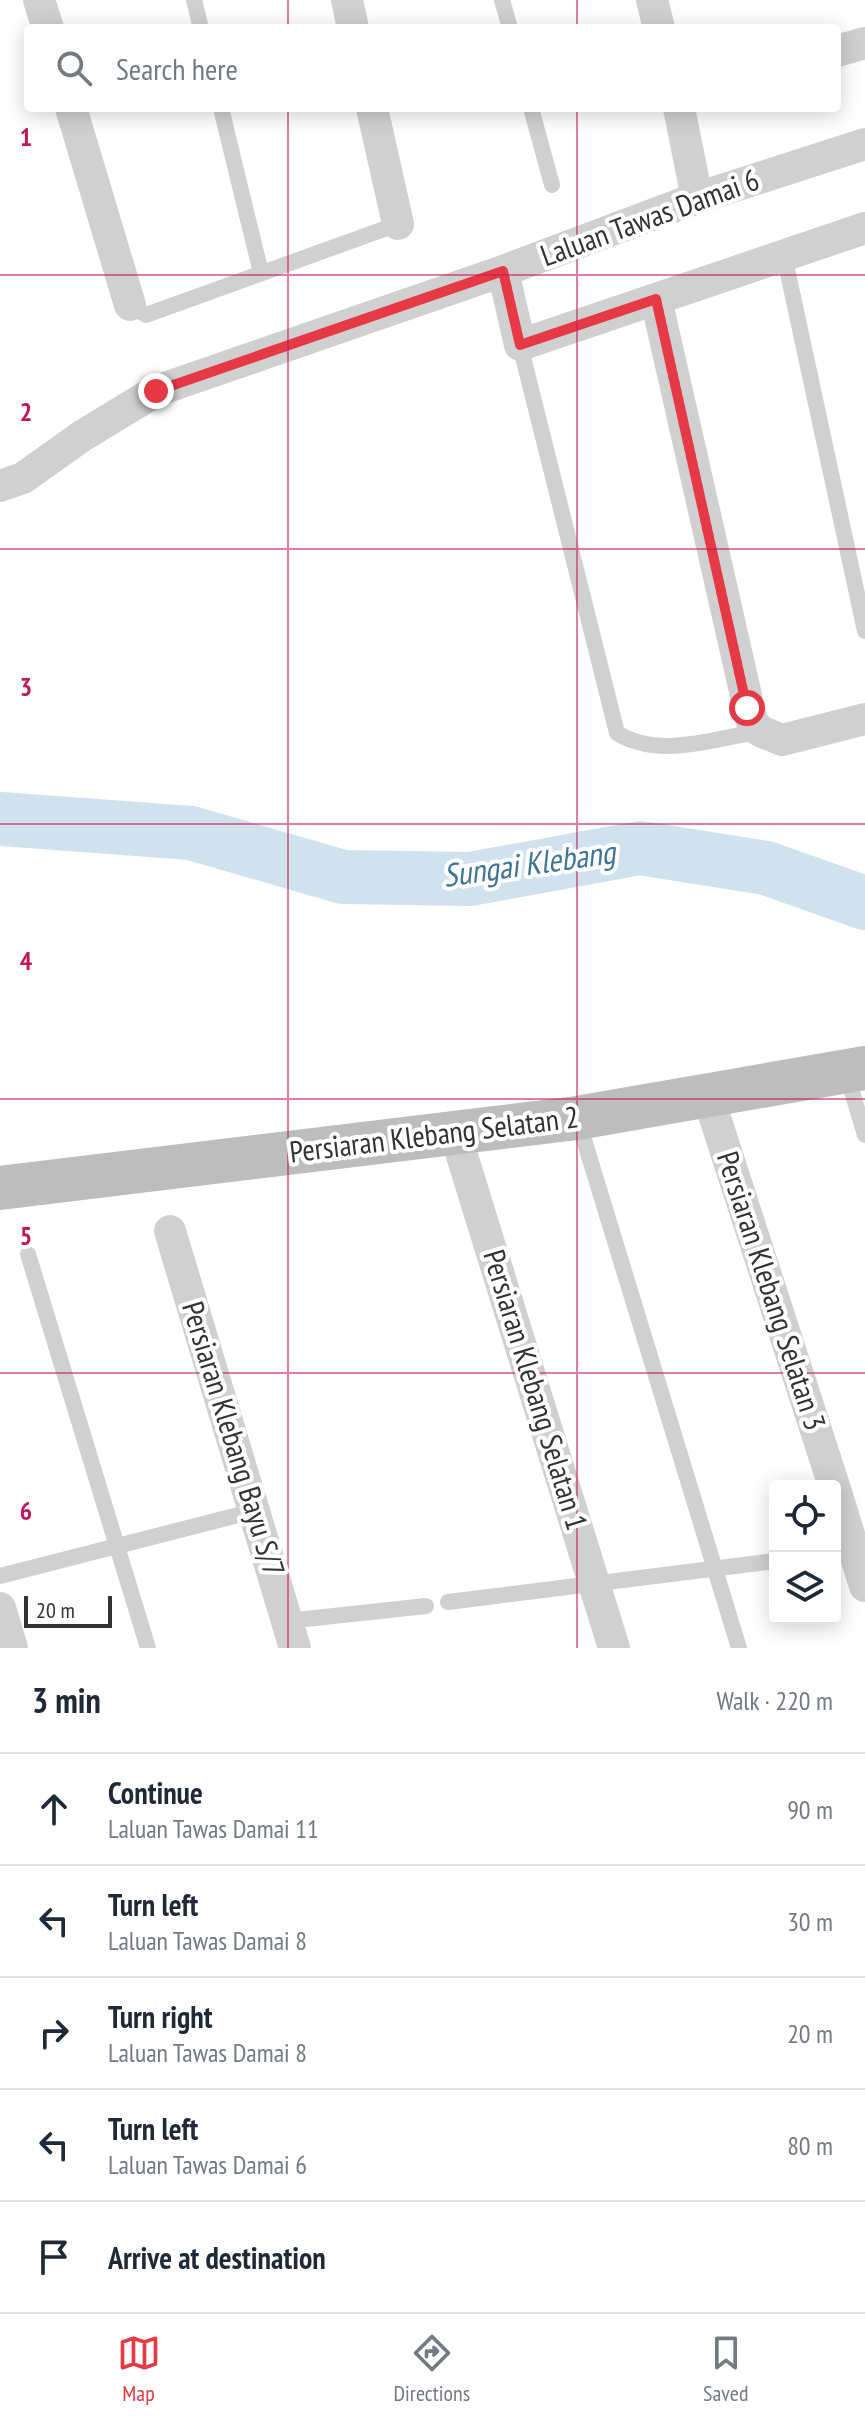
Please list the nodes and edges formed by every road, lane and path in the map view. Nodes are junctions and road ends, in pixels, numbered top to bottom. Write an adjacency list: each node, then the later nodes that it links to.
1 (39, 0): 6 (street)
2 (194, 0): 7 (lane)
3 (347, 0): 8 (street)
4 (502, 0): 9 (lane)
5 (652, 0): 10 (street)
6 (47, 24)
7 (200, 24)
8 (352, 24)
9 (509, 24)
10 (658, 24)
11 (865, 43): 12 (street)
12 (841, 50)
13 (72, 112): 27 (street)
14 (222, 112): 25 (lane)
15 (373, 112): 21 (street)
16 (532, 112): 19 (lane)
17 (680, 112): 20 (street)
18 (865, 144): 20 (street, Laluan Tawas Damai 6)
19 (552, 185)
20 (697, 198): 24 (street, Laluan Tawas Damai 6)
21 (398, 224): 25 (lane)
22 (865, 228): 23 (street)
23 (784, 255): 26 (street); 30 (lane)
24 (503, 271): 28 (street); 29 (street, Laluan Tawas Damai 6)
25 (261, 273): 27 (lane)
26 (656, 299): 28 (street); 32 (street)
27 (130, 305)
28 (520, 345): 32 (lane)
29 (0, 486)
30 (865, 631)
31 (865, 719): 32 (street)
32 (760, 731)
33 (855, 1070): 34 (street, Persiaran Klebang Selatan 2); 37 (lane)
34 (708, 1096): 35 (street, Persiaran Klebang Selatan 2); 41 (street, Persiaran Klebang Selatan 3)
35 (577, 1118): 36 (street, Persiaran Klebang Selatan 2); 47 (lane)
36 (455, 1133): 38 (street, Persiaran Klebang Selatan 2); 49 (street, Persiaran Klebang Selatan 1)
37 (865, 1135)
38 (0, 1188)
39 (170, 1231): 43 (street, Persiaran Klebang Bayu S/7)
40 (28, 1254): 44 (lane)
41 (833, 1480)
42 (841, 1510): 45 (street, Persiaran Klebang Selatan 3)
43 (254, 1511): 44 (lane); 54 (street, Persiaran Klebang Bayu S/7)
44 (117, 1547): 48 (lane); 56 (lane)
45 (852, 1551): 50 (street, Persiaran Klebang Selatan 3)
46 (769, 1562): 47 (lane)
47 (715, 1568): 49 (lane); 58 (lane)
48 (0, 1576)
49 (596, 1583): 51 (lane); 57 (street, Persiaran Klebang Selatan 1)
50 (865, 1586)
51 (448, 1602)
52 (426, 1606): 54 (lane)
53 (0, 1608): 55 (street)
54 (291, 1635)
55 (12, 1648)
56 (148, 1648)
57 (614, 1648)
58 (739, 1648)

